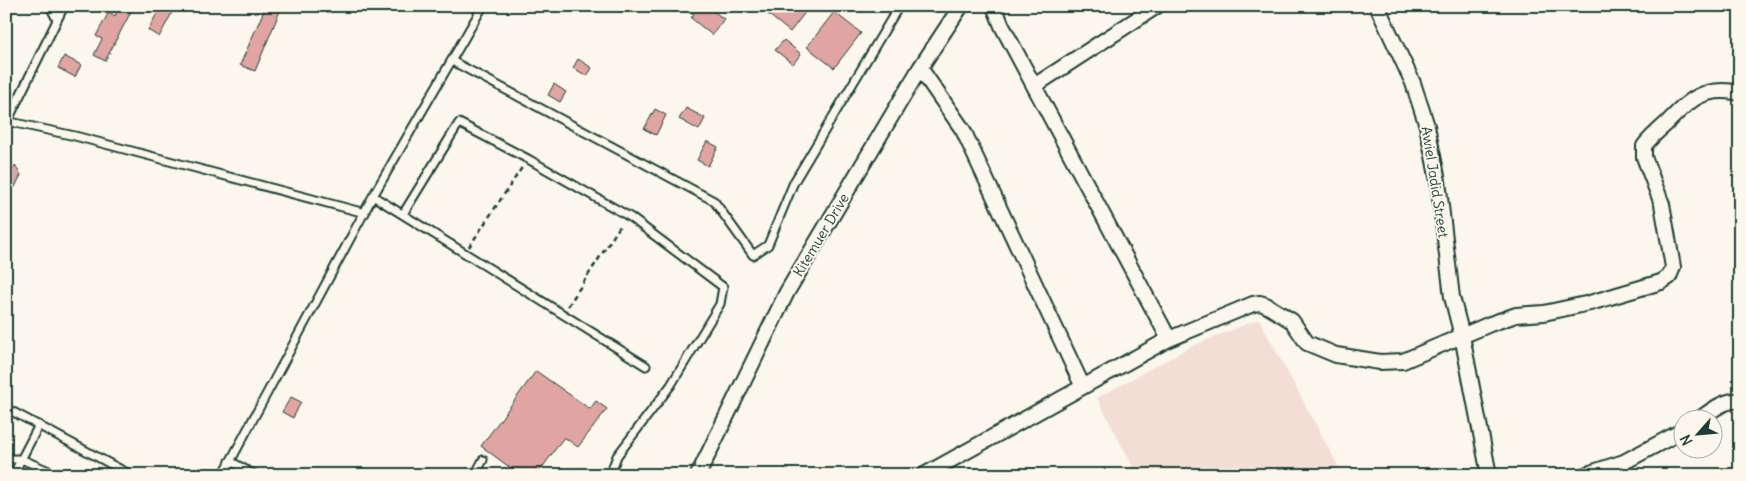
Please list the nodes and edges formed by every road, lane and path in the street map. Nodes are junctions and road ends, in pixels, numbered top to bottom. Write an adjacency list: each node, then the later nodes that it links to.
1 (50, 6): 9 (lane)
2 (64, 6): 9 (lane)
3 (483, 6): 10 (lane)
4 (899, 6): 10 (lane)
5 (962, 6): 11 (street, Kitemuer Drive)
6 (994, 6): 12 (street)
7 (1157, 6): 12 (street)
8 (1377, 6): 22 (street, Awiel Jadid Street)
9 (57, 20): 14 (lane)
10 (452, 60): 16 (lane)
11 (920, 68): 25 (street); 42 (street, Kitemuer Drive)
12 (1034, 86): 23 (street)
13 (1740, 93): 22 (street)
14 (7, 121): 17 (lane)
15 (528, 159): 18 (lane); 19 (lane); 20 (path)
16 (374, 196): 17 (lane); 18 (lane)
17 (365, 213): 34 (lane)
18 (403, 214): 20 (lane)
19 (627, 215): 21 (path); 41 (lane)
20 (465, 253): 21 (lane)
21 (563, 314): 24 (lane)
22 (1462, 336): 23 (street); 44 (street, Awiel Jadid Street)
23 (1169, 339): 25 (street)
24 (646, 366)
25 (1082, 385): 43 (street)
26 (1740, 401): 28 (street)
27 (6, 408): 29 (lane)
28 (1715, 408)
29 (39, 425): 32 (lane); 37 (lane)
30 (1674, 435): 45 (street)
31 (6, 459): 32 (lane)
32 (21, 459): 35 (lane); 36 (lane)
33 (483, 460): 40 (lane)
34 (230, 461): 38 (lane); 39 (lane)
35 (13, 475)
36 (58, 475)
37 (131, 475)
38 (223, 475)
39 (255, 475)
40 (475, 475)
41 (610, 475)
42 (698, 475)
43 (924, 475)
44 (1488, 475)
45 (1584, 475)

